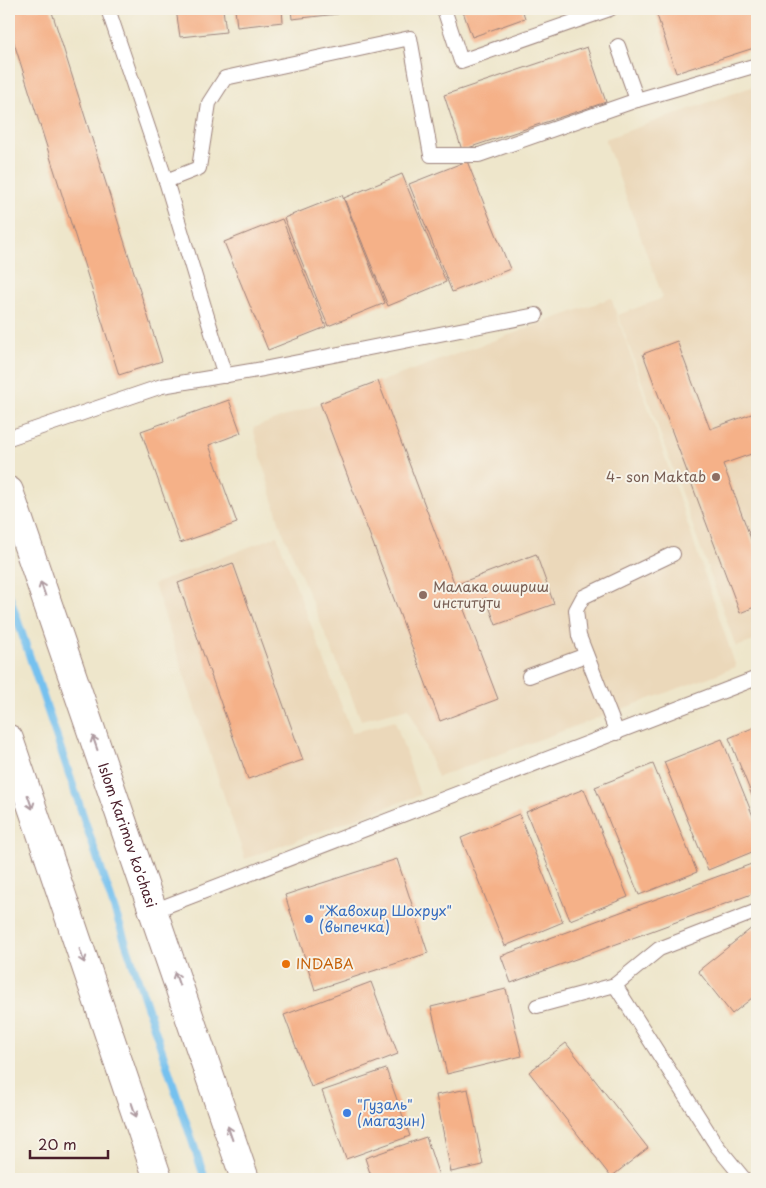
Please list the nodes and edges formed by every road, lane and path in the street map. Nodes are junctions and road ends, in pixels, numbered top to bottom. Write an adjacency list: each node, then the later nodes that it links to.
1 (108, 9): 7 (lane)
2 (444, 9): 3 (lane)
3 (610, 9)
4 (618, 46): 6 (lane)
5 (757, 65): 6 (lane)
6 (637, 100): 7 (lane)
7 (166, 180): 9 (lane)
8 (536, 315): 9 (lane)
9 (225, 376): 10 (lane)
10 (9, 438)
11 (9, 491): 18 (main road, Islom Karimov ko'chasi, one-way to 11)
12 (674, 554): 13 (lane)
13 (586, 655): 14 (lane); 16 (lane)
14 (530, 676)
15 (757, 678): 16 (lane)
16 (617, 732): 18 (lane)
17 (9, 739): 22 (main road, one-way to 22)
18 (153, 911): 23 (main road, Islom Karimov ko'chasi, one-way to 18)
19 (757, 911): 20 (lane)
20 (615, 986): 21 (lane); 24 (lane)
21 (537, 1006)
22 (158, 1179)
23 (245, 1179)
24 (744, 1179)

